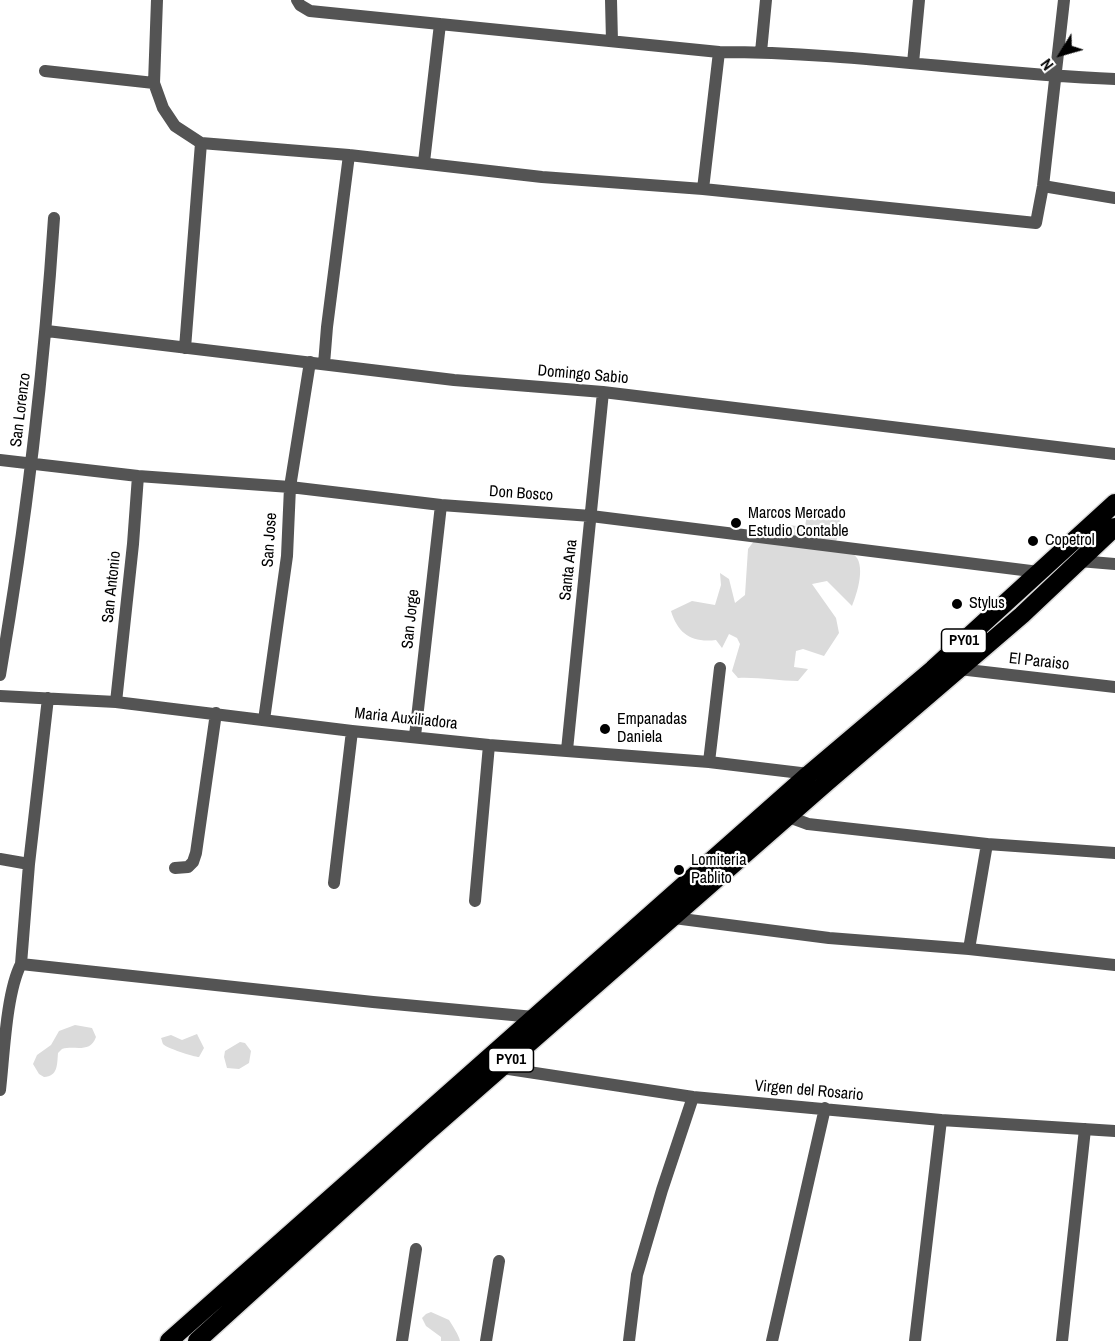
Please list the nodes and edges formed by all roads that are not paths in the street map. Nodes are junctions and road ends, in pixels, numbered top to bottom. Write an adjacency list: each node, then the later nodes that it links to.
1 (157, 0): 15 (street)
2 (297, 0): 7 (street)
3 (611, 0): 8 (street)
4 (766, 0): 10 (street)
5 (920, 0): 11 (street)
6 (1064, 0): 13 (street)
7 (440, 24): 8 (street); 18 (street)
8 (612, 41): 9 (street)
9 (719, 52): 10 (street); 20 (street)
10 (761, 52): 11 (street)
11 (913, 63): 13 (street)
12 (45, 71): 15 (street)
13 (1055, 77): 14 (street); 19 (street)
14 (1115, 79)
15 (154, 83): 16 (street)
16 (201, 143): 17 (street); 24 (street)
17 (350, 155): 18 (street); 26 (street)
18 (424, 162): 20 (street)
19 (1043, 186): 20 (street); 21 (street)
20 (703, 189)
21 (1115, 198)
22 (54, 218): 23 (street, San Lorenzo)
23 (47, 331): 24 (street, Domingo Sabio); 30 (street, San Lorenzo)
24 (185, 348): 25 (street, Domingo Sabio)
25 (310, 362): 26 (street, Domingo Sabio); 32 (street, San Jose)
26 (324, 364): 27 (street, Domingo Sabio)
27 (603, 392): 28 (street, Domingo Sabio); 35 (street, Santa Ana)
28 (1115, 454)
29 (0, 460): 30 (street, Don Bosco)
30 (31, 465): 31 (street, Don Bosco); 42 (street, San Lorenzo)
31 (138, 476): 32 (street, Don Bosco); 46 (street, San Antonio)
32 (290, 487): 34 (street, Don Bosco); 48 (street, San Jose)
33 (1115, 503): 39 (highway, PY01)
34 (441, 505): 35 (street, Don Bosco); 50 (street, San Jorge)
35 (591, 516): 39 (street, Don Bosco); 52 (street, Santa Ana)
36 (1115, 527): 37 (highway, PY01)
37 (1079, 561): 38 (street); 41 (highway, PY01)
38 (1115, 564)
39 (1040, 572): 54 (highway, PY01)
40 (720, 668): 53 (street)
41 (958, 669): 43 (street, El Paraiso); 55 (highway, PY01)
42 (0, 675)
43 (1115, 687)
44 (0, 696): 45 (street, Maria Auxiliadora)
45 (48, 698): 46 (street, Maria Auxiliadora); 61 (street)
46 (116, 702): 47 (street, Maria Auxiliadora)
47 (216, 712): 48 (street, Maria Auxiliadora); 62 (street)
48 (264, 720): 49 (street, Maria Auxiliadora)
49 (352, 731): 50 (street, Maria Auxiliadora); 63 (street)
50 (415, 736): 51 (street, Maria Auxiliadora)
51 (489, 745): 52 (street, Maria Auxiliadora); 64 (street)
52 (567, 750): 53 (street, Maria Auxiliadora)
53 (709, 762): 54 (street, Maria Auxiliadora)
54 (808, 774): 55 (street); 56 (highway, PY01)
55 (825, 783): 57 (highway, PY01)
56 (774, 804): 57 (street); 70 (highway, PY01)
57 (789, 817): 58 (street); 65 (highway, PY01)
58 (987, 844): 59 (street); 66 (street)
59 (1115, 853)
60 (0, 859): 61 (street)
61 (29, 864): 67 (street)
62 (175, 868)
63 (334, 883)
64 (475, 901)
65 (674, 918): 66 (street); 71 (highway, PY01)
66 (969, 949): 68 (street)
67 (21, 964): 69 (street); 70 (street)
68 (1115, 965)
69 (5, 1002): 72 (street)
70 (534, 1017): 80 (highway, PY01)
71 (502, 1068): 73 (street, Virgen del Rosario); 81 (highway, PY01)
72 (0, 1090)
73 (693, 1097): 74 (street, Virgen del Rosario); 84 (street)
74 (825, 1108): 75 (street, Virgen del Rosario); 85 (street)
75 (941, 1119): 76 (street, Virgen del Rosario); 86 (street)
76 (1085, 1129): 77 (street, Virgen del Rosario); 87 (street)
77 (1115, 1131)
78 (416, 1249): 82 (street)
79 (499, 1261): 83 (street)
80 (175, 1335): 81 (highway)
81 (198, 1340)
82 (402, 1341)
83 (486, 1341)
84 (629, 1341)
85 (772, 1341)
86 (915, 1341)
87 (1062, 1341)

